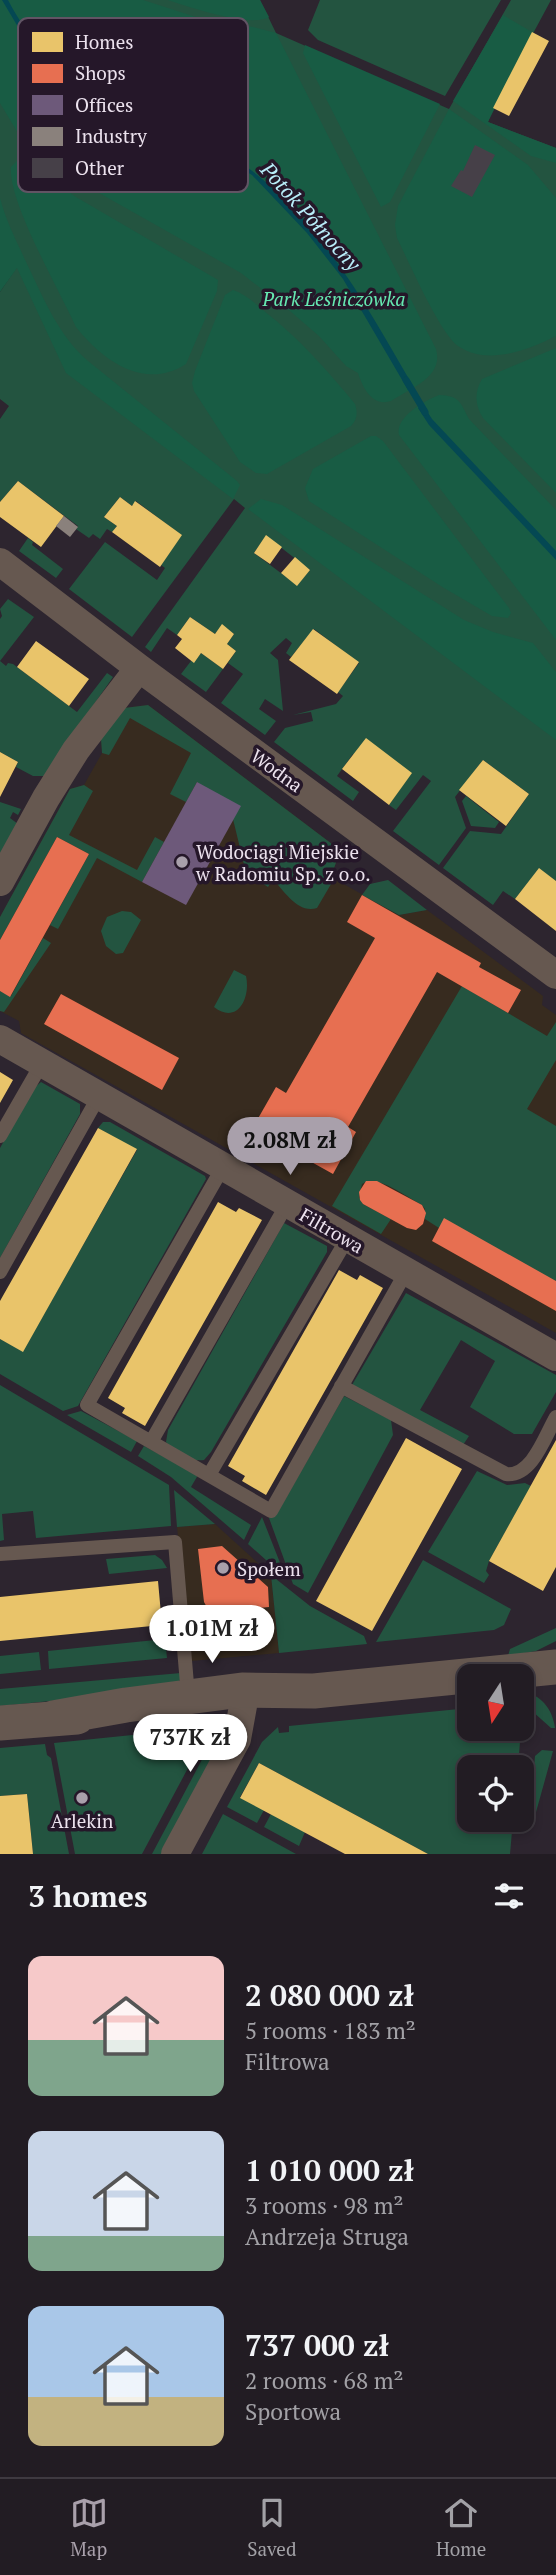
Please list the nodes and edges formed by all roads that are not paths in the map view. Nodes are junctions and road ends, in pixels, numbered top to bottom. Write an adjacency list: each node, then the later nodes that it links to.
1 (0, 562): 2 (street, Wodna)
2 (139, 668): 3 (street); 4 (street, Wodna)
3 (0, 883)
4 (556, 975)
5 (0, 1039): 6 (street, Filtrowa)
6 (41, 1063): 7 (street, Filtrowa); 8 (lane)
7 (99, 1096): 9 (street, Filtrowa); 12 (lane)
8 (0, 1136)
9 (223, 1167): 10 (street, Filtrowa); 17 (lane)
10 (287, 1204): 11 (street, Filtrowa); 17 (lane)
11 (348, 1239): 13 (street, Filtrowa); 18 (lane)
12 (0, 1272)
13 (406, 1272): 14 (street, Filtrowa); 15 (lane)
14 (556, 1357)
15 (341, 1386): 16 (lane); 18 (lane)
16 (556, 1417)
17 (151, 1442): 18 (lane)
18 (209, 1475)
19 (0, 1554): 22 (lane)
20 (556, 1667): 21 (street)
21 (243, 1698): 22 (street); 24 (street)
22 (188, 1704): 23 (street)
23 (0, 1723)
24 (176, 1854)

